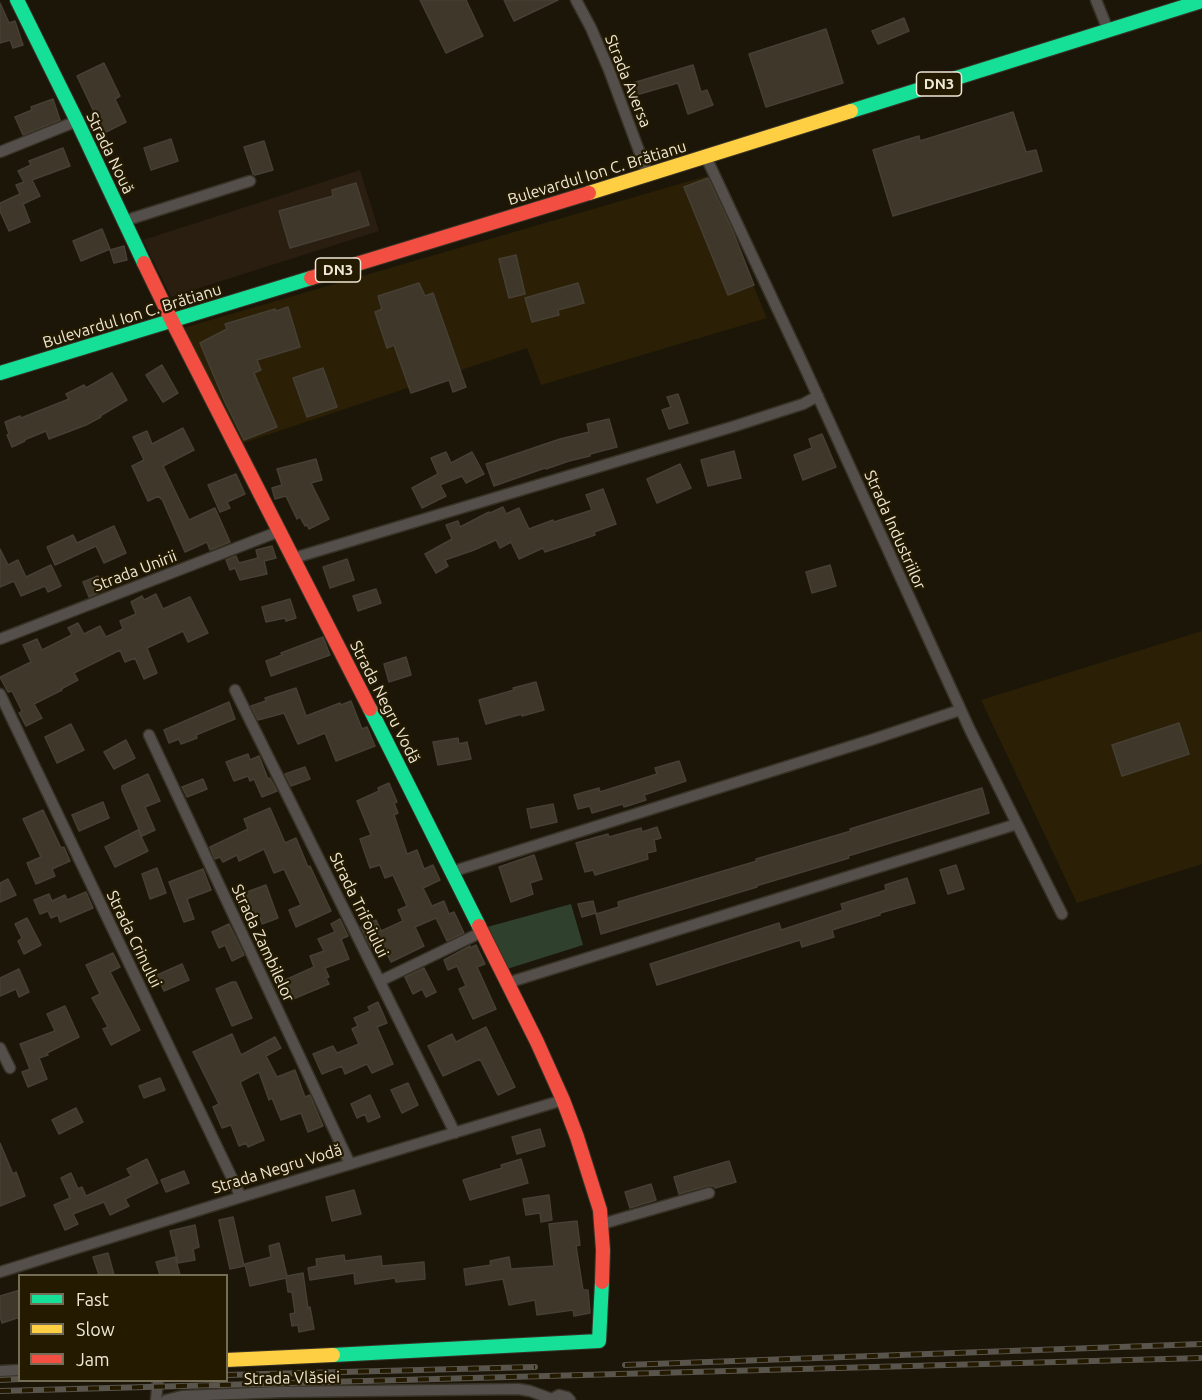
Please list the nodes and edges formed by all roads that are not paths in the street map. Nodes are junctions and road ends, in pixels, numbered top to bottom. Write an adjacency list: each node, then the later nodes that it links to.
1 (17, 0): 6 (street, Strada Nouă)
2 (576, 0): 9 (street, Strada Aversa)
3 (1096, 0): 5 (street)
4 (1202, 1): 5 (street, Bulevardul Ion C. Brătianu / DN3)
5 (1108, 30): 8 (street, Bulevardul Ion C. Brătianu / DN3)
6 (77, 121): 7 (street); 11 (street, Strada Nouă)
7 (0, 152)
8 (706, 157): 9 (street, Bulevardul Ion C. Brătianu / DN3); 14 (street, Strada Industriilor)
9 (648, 175): 12 (street, Bulevardul Ion C. Brătianu / DN3)
10 (250, 181): 11 (street)
11 (124, 220): 12 (street, Strada Nouă)
12 (172, 321): 13 (street, Bulevardul Ion C. Brătianu / DN3); 15 (street, Strada Negru Vodă)
13 (0, 373)
14 (818, 396): 16 (street); 20 (street, Strada Industriilor)
15 (280, 531): 16 (street, Strada Negru Vodă); 17 (street, Strada Unirii)
16 (294, 558): 23 (street, Strada Negru Vodă)
17 (0, 639)
18 (235, 690): 26 (street, Strada Trifoiului)
19 (0, 694): 34 (street, Strada Crinului)
20 (960, 710): 22 (street, Strada Industriilor); 23 (street)
21 (148, 735): 32 (street, Strada Zambilelor)
22 (1017, 824): 24 (street, Strada Industriilor); 27 (street)
23 (452, 872): 25 (street, Strada Negru Vodă)
24 (1062, 914)
25 (482, 932): 26 (street); 27 (street, Strada Negru Vodă)
26 (380, 981): 31 (street, Strada Trifoiului)
27 (507, 982): 30 (street, Strada Negru Vodă)
28 (0, 1048): 29 (street)
29 (10, 1068)
30 (563, 1100): 31 (street, Strada Negru Vodă); 35 (street, Strada Negru Vodă)
31 (455, 1132): 32 (street, Strada Negru Vodă)
32 (350, 1164): 34 (street, Strada Negru Vodă)
33 (709, 1193): 35 (street)
34 (241, 1197): 36 (street, Strada Negru Vodă)
35 (602, 1224): 37 (street, Strada Negru Vodă)
36 (0, 1272)
37 (228, 1360)
38 (18, 1370): 39 (street)
39 (0, 1371)
40 (158, 1382): 43 (street)
41 (381, 1396): 42 (street, Strada Vlăsiei); 44 (street, Strada Vlăsiei)
42 (551, 1399): 45 (street, Strada Vlăsiei)
43 (156, 1400)
44 (166, 1400)
45 (570, 1400)

